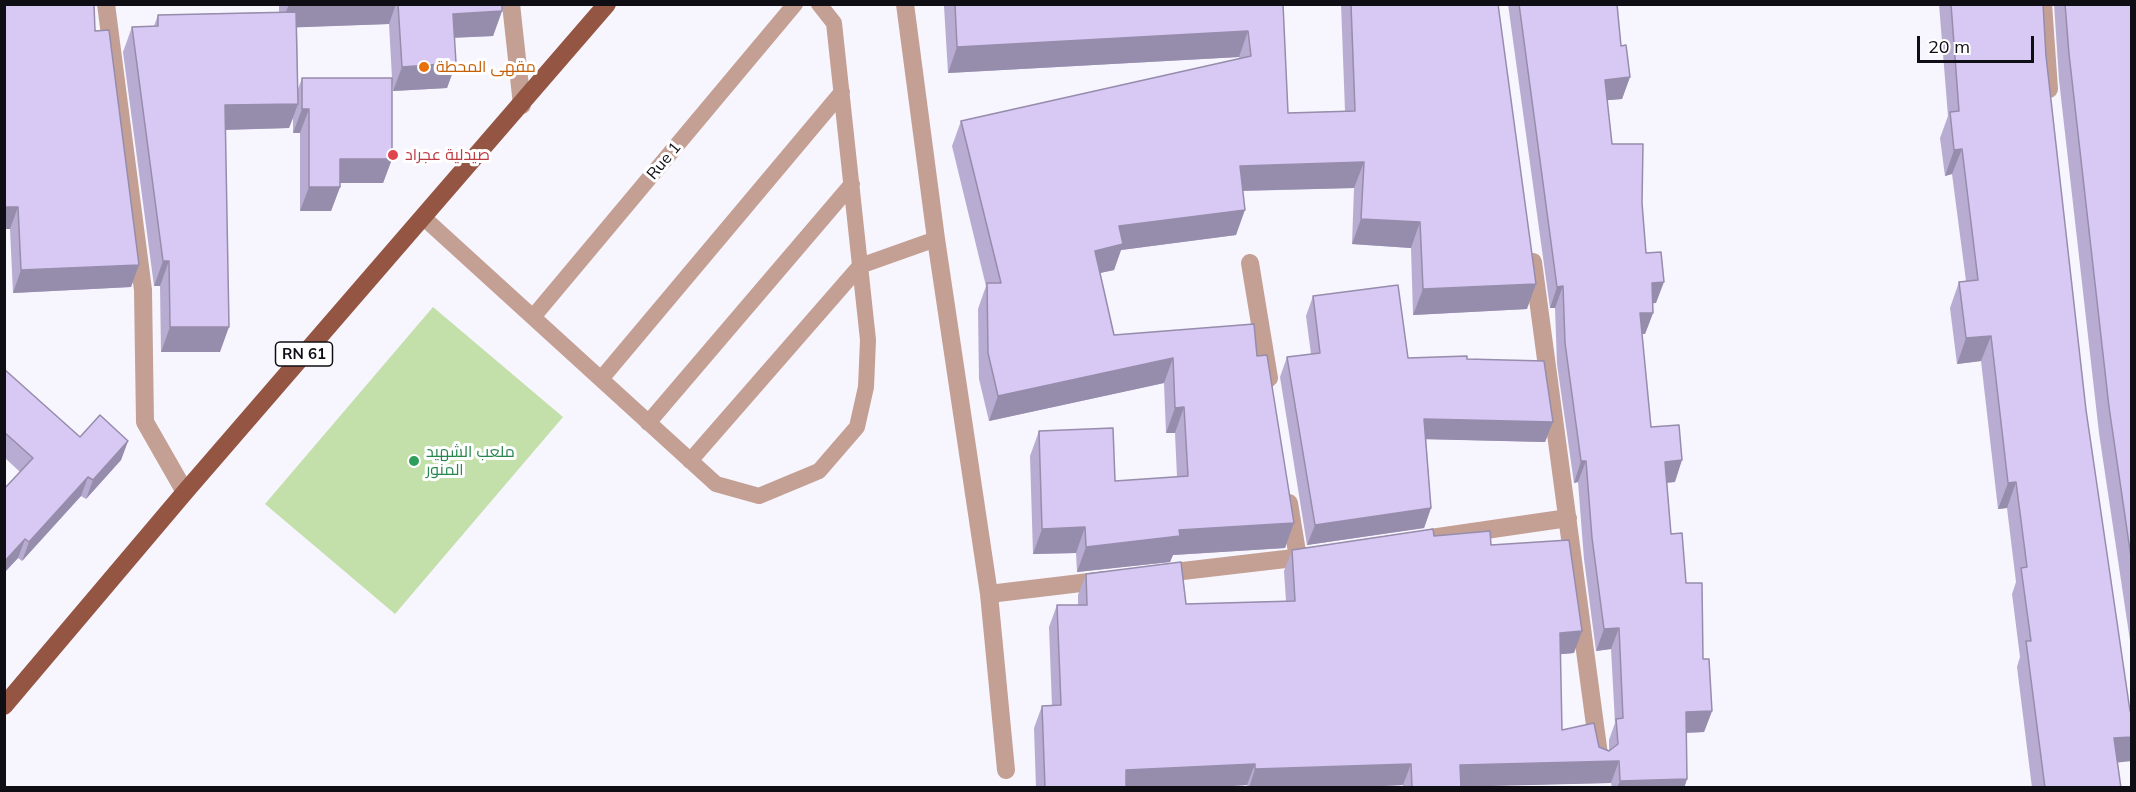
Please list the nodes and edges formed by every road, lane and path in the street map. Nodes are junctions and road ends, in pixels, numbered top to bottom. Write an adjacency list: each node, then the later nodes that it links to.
1 (106, 4): 23 (street)
2 (511, 4): 9 (street)
3 (607, 4): 9 (main road, RN 61)
4 (795, 4): 17 (lane, Rue 1)
5 (819, 4): 8 (lane)
6 (905, 4): 13 (street)
7 (2043, 4): 10 (street)
8 (842, 92): 11 (lane); 18 (lane)
9 (522, 105): 12 (main road, RN 61)
10 (2051, 105)
11 (852, 184): 16 (lane); 20 (lane)
12 (424, 218): 17 (lane); 23 (main road, RN 61)
13 (936, 239): 16 (lane); 30 (street)
14 (1531, 249): 24 (street)
15 (1250, 263): 19 (street)
16 (861, 266): 21 (lane); 21 (lane)
17 (533, 317): 18 (lane)
18 (601, 379): 20 (lane)
19 (1271, 393)
20 (648, 423): 21 (lane)
21 (690, 461)
22 (1286, 487): 27 (street)
23 (185, 492): 31 (main road, RN 61)
24 (1568, 518): 25 (street); 32 (street)
25 (1416, 540)
26 (1333, 553): 27 (street)
27 (1298, 558): 28 (street)
28 (1144, 576)
29 (1120, 579): 30 (street)
30 (989, 594): 33 (street)
31 (4, 706)
32 (1600, 761)
33 (1006, 771)

